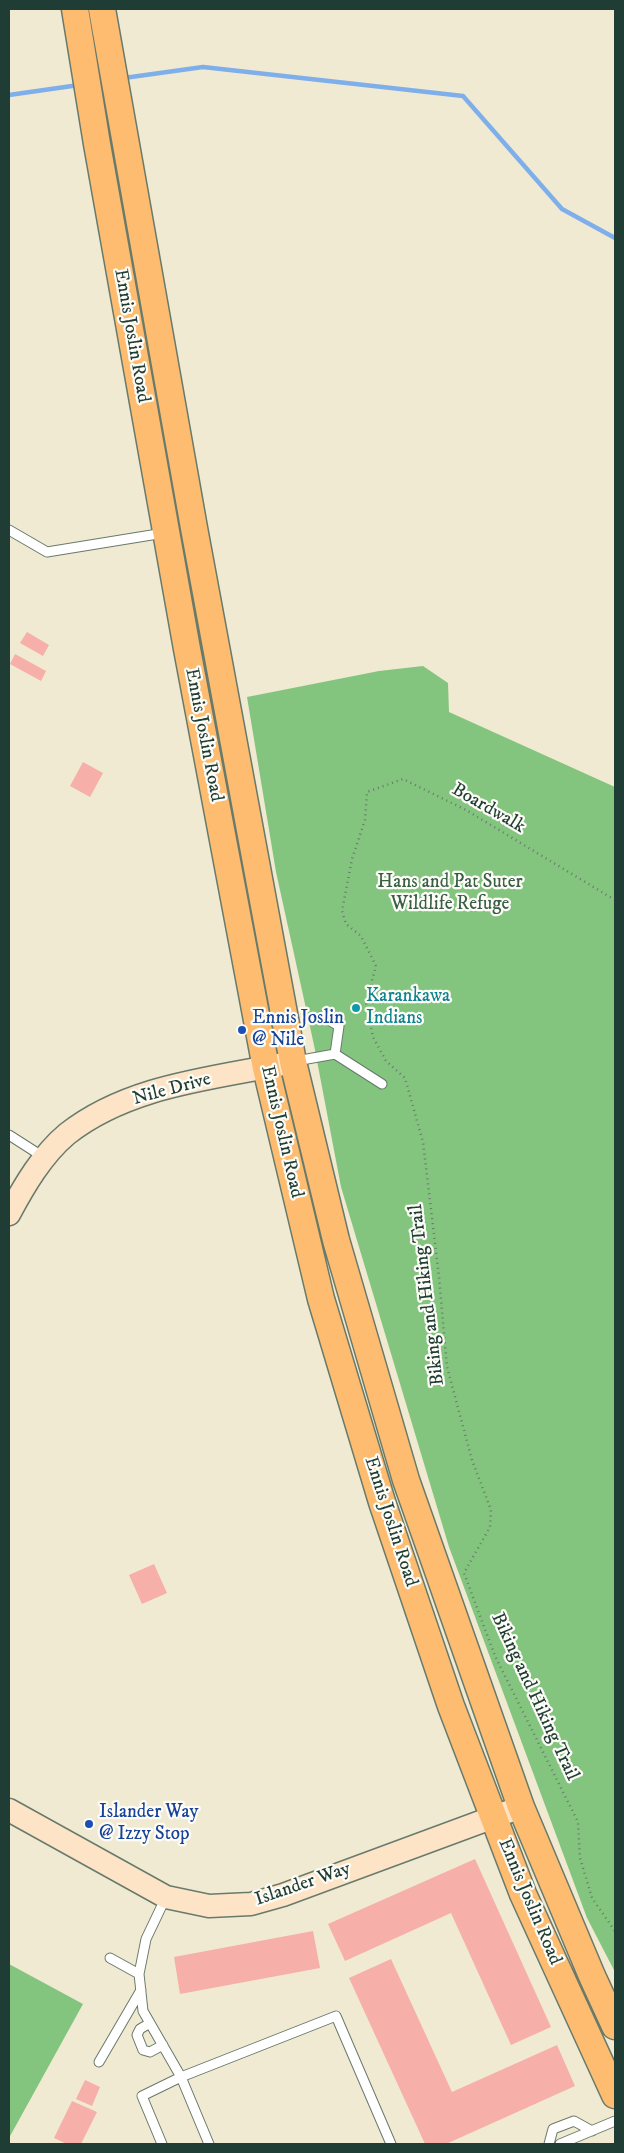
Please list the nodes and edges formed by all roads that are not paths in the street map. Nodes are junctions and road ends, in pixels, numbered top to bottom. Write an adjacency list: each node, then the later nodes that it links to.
1 (103, 18): 3 (main road, Ennis Joslin Road)
2 (76, 21): 5 (main road, Ennis Joslin Road)
3 (194, 528): 5 (main road); 8 (main road, Ennis Joslin Road)
4 (9, 530): 5 (lane)
5 (167, 533): 9 (main road, Ennis Joslin Road)
6 (322, 1016): 7 (lane)
7 (335, 1054): 8 (lane); 10 (lane)
8 (293, 1062): 9 (street, Nile Drive); 14 (main road, Ennis Joslin Road)
9 (266, 1068): 12 (street, Nile Drive); 16 (main road, Ennis Joslin Road)
10 (382, 1084)
11 (9, 1135): 12 (lane)
12 (45, 1158): 13 (street, Nile Drive)
13 (9, 1214)
14 (521, 1806): 16 (street, Islander Way); 22 (main road, Ennis Joslin Road)
15 (9, 1810): 17 (street, Islander Way)
16 (492, 1816): 17 (street, Islander Way); 26 (main road, Ennis Joslin Road)
17 (166, 1896): 19 (lane)
18 (110, 1958): 19 (lane)
19 (139, 1974): 20 (lane)
20 (141, 1990): 21 (lane); 24 (lane)
21 (150, 2023): 23 (lane); 23 (lane)
22 (615, 2026)
23 (163, 2045): 25 (lane)
24 (99, 2062)
25 (181, 2077): 29 (lane); 30 (lane); 31 (lane)
26 (615, 2096)
27 (615, 2122): 28 (lane)
28 (592, 2131): 32 (lane); 33 (lane)
29 (162, 2144)
30 (209, 2144)
31 (392, 2144)
32 (549, 2144)
33 (560, 2144)

